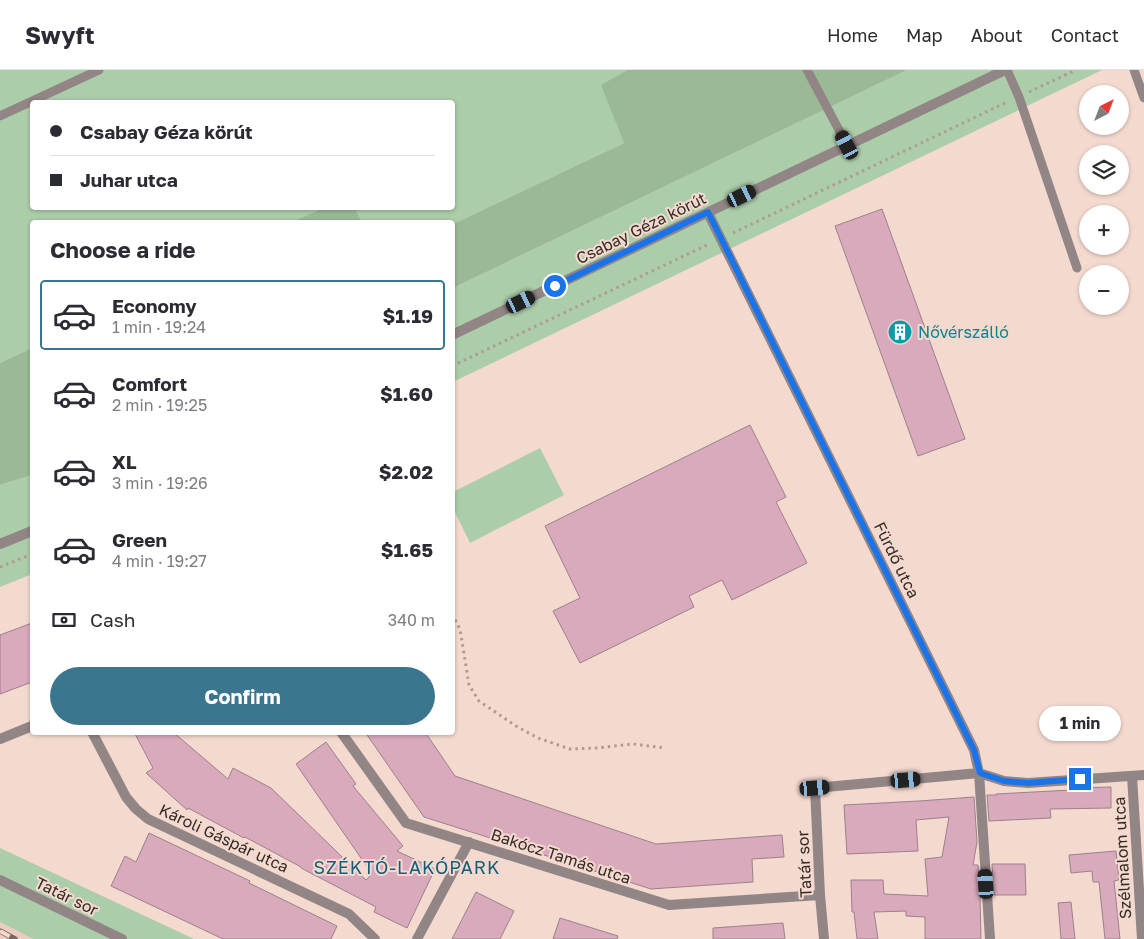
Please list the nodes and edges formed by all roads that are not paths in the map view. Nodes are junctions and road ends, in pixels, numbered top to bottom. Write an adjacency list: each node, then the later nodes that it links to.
1 (99, 70): 6 (lane)
2 (807, 70): 9 (lane)
3 (1006, 70): 9 (street, Csabay Géza körút); 11 (lane)
4 (1134, 70): 5 (lane)
5 (1144, 98)
6 (34, 100)
7 (30, 102): 8 (lane)
8 (0, 116)
9 (847, 145): 10 (street, Csabay Géza körút)
10 (708, 212): 12 (street, Csabay Géza körút); 19 (street, Fürdő utca)
11 (1077, 268)
12 (455, 334)
13 (30, 532): 14 (street)
14 (0, 544)
15 (30, 727): 18 (street)
16 (94, 735): 25 (street, Károli Gáspár utca)
17 (343, 735): 22 (street, Bakócz Tamás utca)
18 (0, 738)
19 (980, 773): 21 (street); 24 (street, Tatár sor); 29 (street, Fürdő utca)
20 (1144, 775): 21 (street)
21 (1132, 776): 30 (street, Szélmalom utca)
22 (469, 842): 24 (street, Bakócz Tamás utca); 27 (street)
23 (0, 880): 26 (street, Tatár sor)
24 (820, 895): 28 (street, Tatár sor)
25 (369, 937)
26 (122, 939)
27 (417, 939)
28 (824, 939)
29 (990, 939)
30 (1142, 939)

